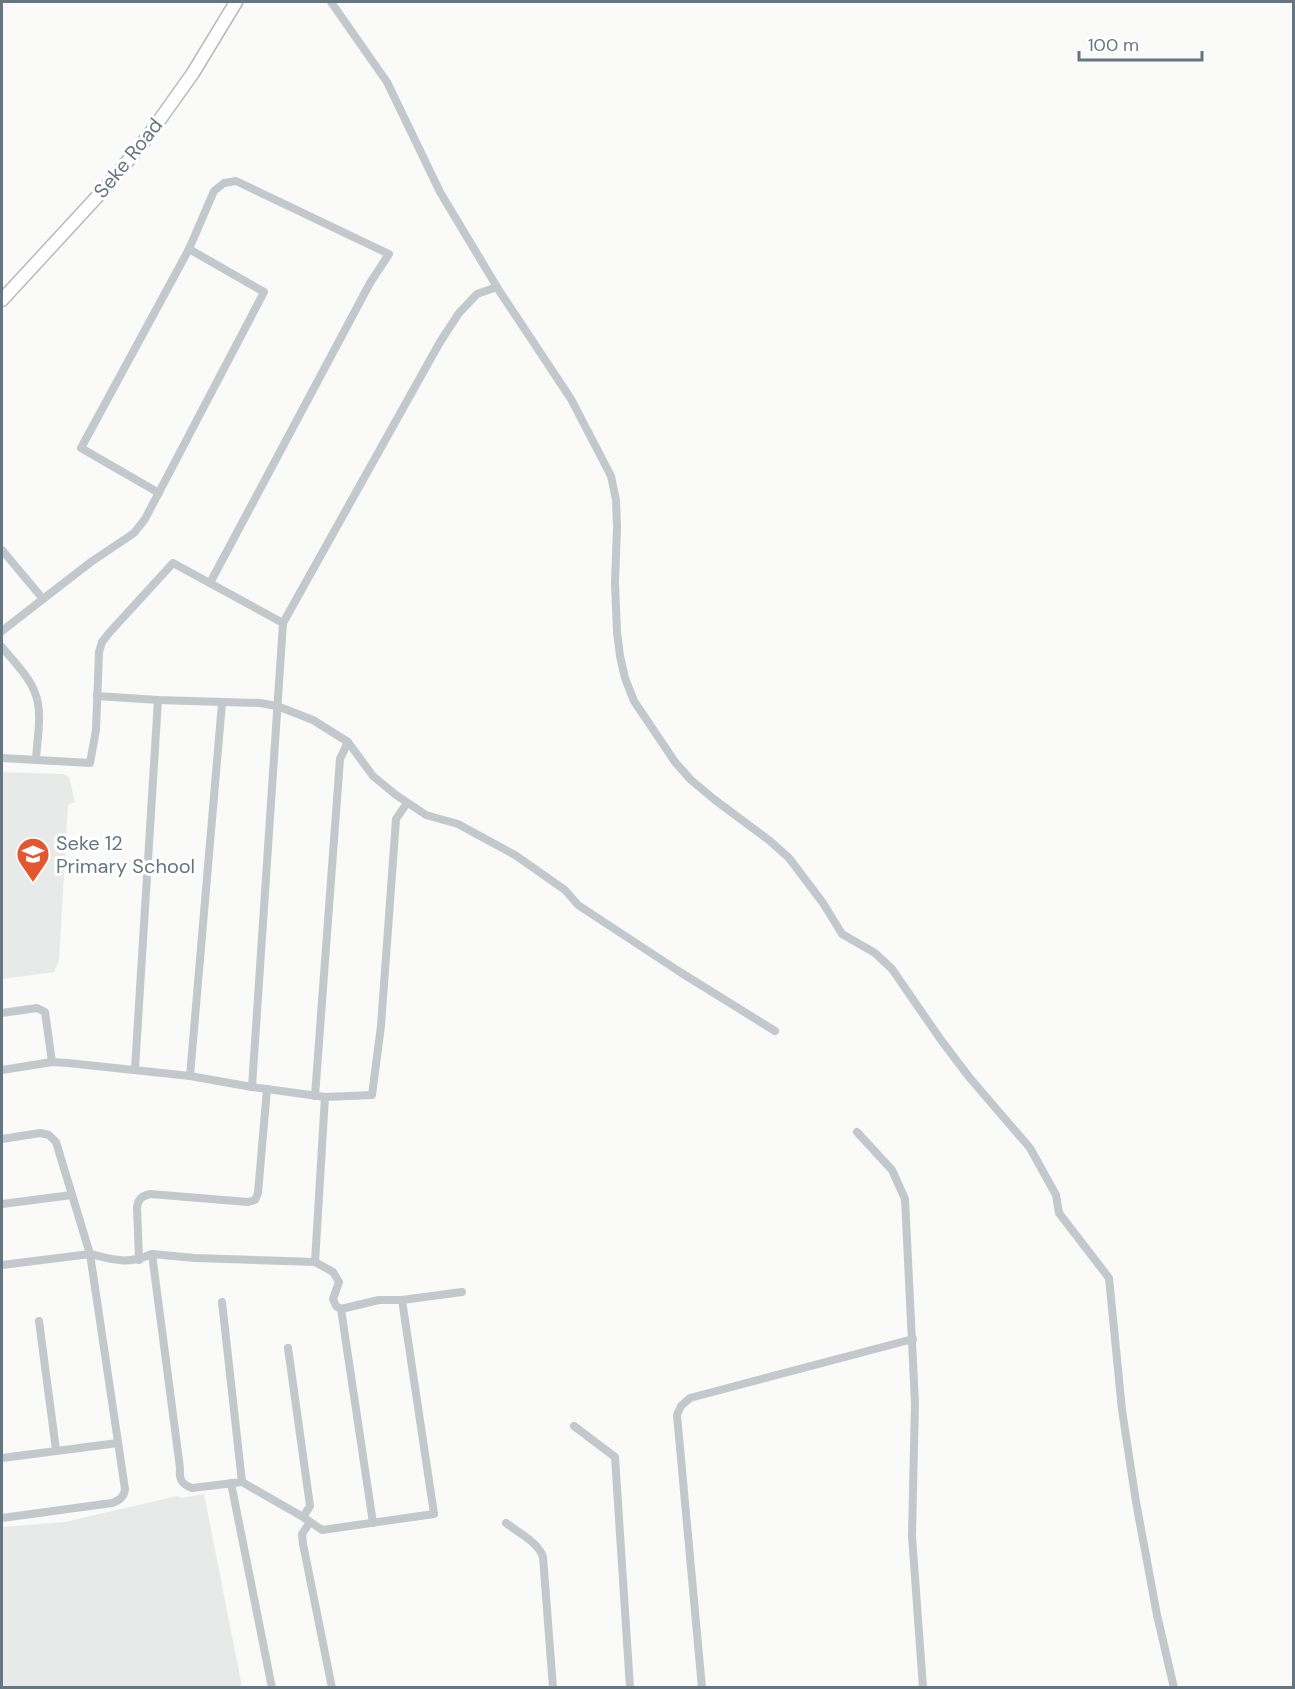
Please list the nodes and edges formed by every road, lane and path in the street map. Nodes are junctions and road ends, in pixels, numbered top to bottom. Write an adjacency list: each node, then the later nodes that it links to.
1 (236, 2): 5 (main road, Seke Road)
2 (330, 2): 4 (street)
3 (189, 249): 6 (street); 6 (street); 8 (street)
4 (497, 287): 10 (street); 63 (street)
5 (2, 300)
6 (159, 493): 9 (street)
7 (2, 550): 9 (street)
8 (210, 583): 10 (street); 13 (street)
9 (43, 599): 11 (street)
10 (283, 623): 16 (street)
11 (2, 631)
12 (2, 647): 19 (street)
13 (98, 696): 14 (street); 19 (street)
14 (158, 700): 15 (street); 24 (street)
15 (222, 703): 16 (street); 26 (street)
16 (277, 706): 17 (street); 27 (street)
17 (348, 742): 20 (street); 29 (street)
18 (2, 758): 19 (street)
19 (36, 759)
20 (407, 803): 22 (street); 30 (street)
21 (2, 1013): 23 (street)
22 (774, 1030)
23 (52, 1062): 24 (street); 25 (street)
24 (135, 1069): 26 (street)
25 (2, 1070)
26 (190, 1076): 27 (street)
27 (252, 1087): 28 (street)
28 (267, 1089): 29 (street); 37 (street)
29 (315, 1096): 30 (street)
30 (325, 1098): 38 (street)
31 (857, 1132): 45 (street)
32 (2, 1139): 33 (street)
33 (72, 1195): 34 (street); 35 (street)
34 (2, 1204)
35 (90, 1254): 37 (street); 39 (street); 48 (street)
36 (152, 1254): 37 (street); 38 (street); 52 (street)
37 (139, 1260)
38 (315, 1262): 43 (street)
39 (2, 1265)
40 (462, 1292): 41 (street)
41 (402, 1300): 43 (street); 55 (street)
42 (222, 1302): 51 (street)
43 (341, 1309): 55 (street)
44 (39, 1321): 49 (street)
45 (913, 1339): 61 (street); 62 (street)
46 (288, 1348): 54 (street)
47 (573, 1426): 60 (street)
48 (118, 1443): 49 (street); 53 (street)
49 (56, 1450): 50 (street)
50 (2, 1458)
51 (242, 1482): 52 (street); 54 (street)
52 (231, 1483): 57 (street)
53 (2, 1518)
54 (306, 1520): 55 (street); 58 (street)
55 (373, 1523)
56 (506, 1523): 59 (street)
57 (272, 1688)
58 (332, 1688)
59 (553, 1688)
60 (630, 1688)
61 (702, 1688)
62 (923, 1688)
63 (1174, 1688)

